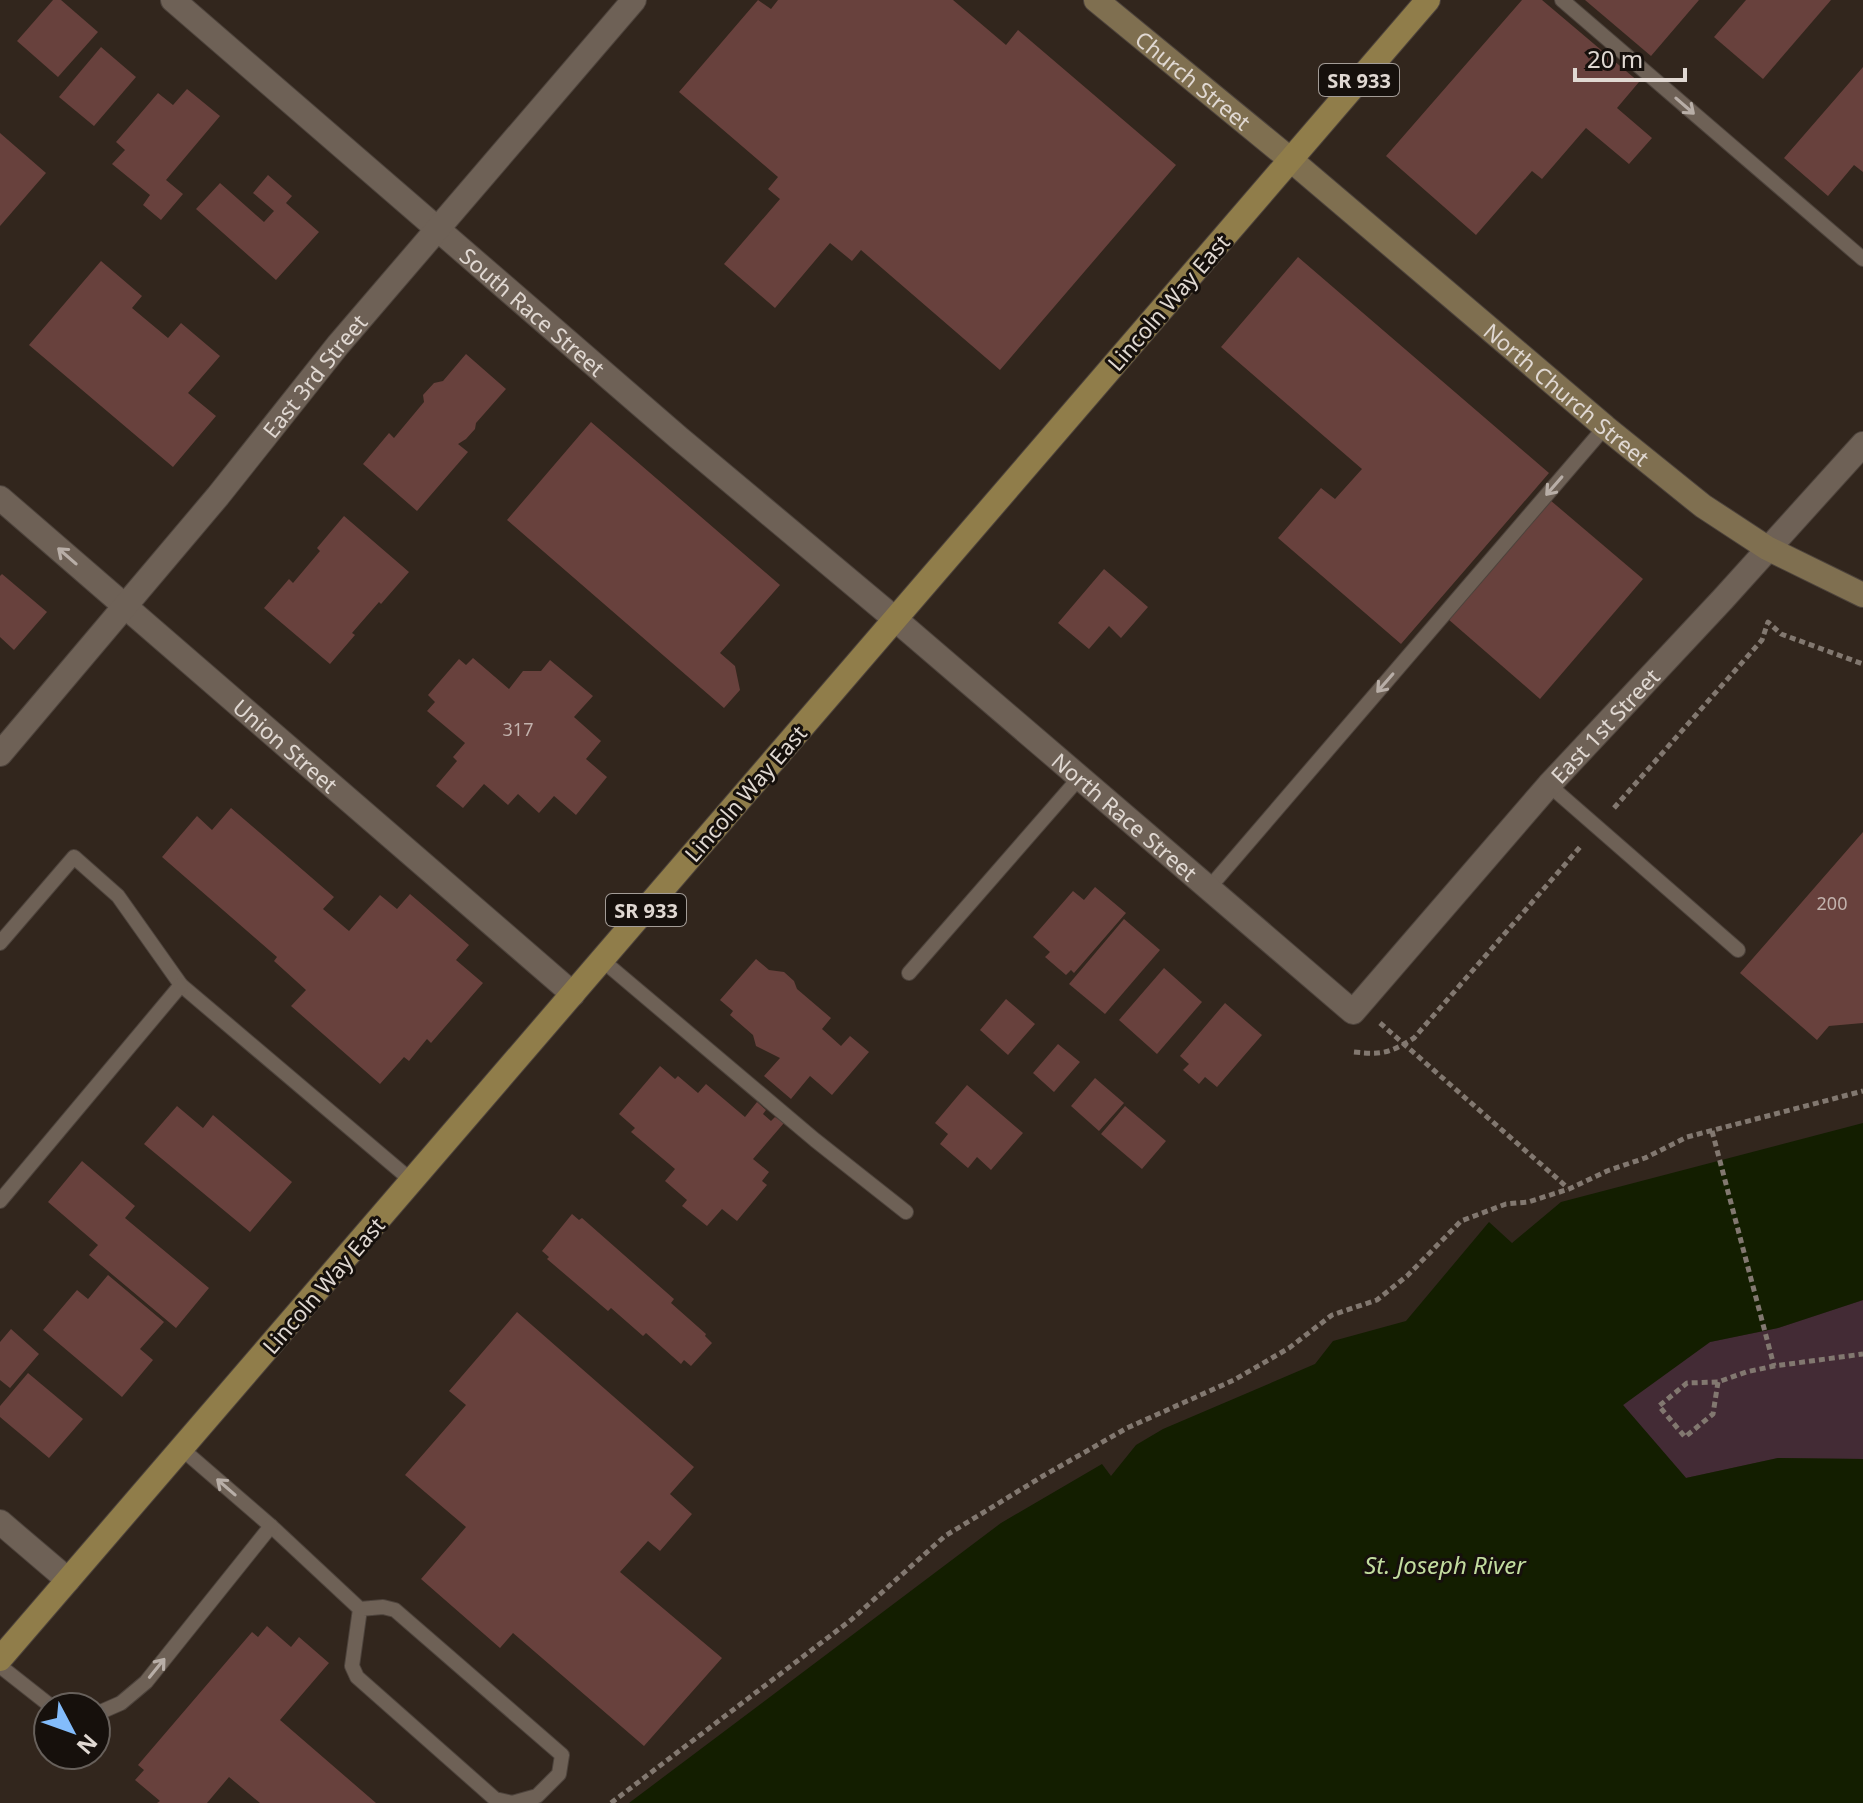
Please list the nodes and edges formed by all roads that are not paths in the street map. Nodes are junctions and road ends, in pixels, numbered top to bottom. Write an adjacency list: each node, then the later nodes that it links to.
1 (173, 0): 7 (street, South Race Street)
2 (634, 0): 7 (street, East 3rd Street)
3 (1096, 0): 6 (main road, Church Street)
4 (1428, 0): 6 (main road, Lincoln Way East / SR 933)
5 (1562, 0): 8 (lane, one-way to 8)
6 (1291, 160): 9 (main road, North Church Street); 15 (main road, Lincoln Way East / SR 933)
7 (438, 230): 14 (street, East 3rd Street); 15 (street, South Race Street)
8 (1863, 259)
9 (1605, 427): 12 (main road, North Church Street); 19 (lane, one-way to 19)
10 (1863, 444): 12 (street, East 1st Street)
11 (0, 498): 14 (street, Union Street, one-way to 11)
12 (1767, 548): 13 (main road, North Church Street); 18 (street, East 1st Street)
13 (1863, 595)
14 (126, 607): 16 (street, East 3rd Street); 25 (street, Union Street)
15 (895, 619): 17 (street, North Race Street); 22 (main road, Lincoln Way East / SR 933)
16 (0, 754)
17 (1080, 777): 19 (street, North Race Street); 23 (lane)
18 (1549, 785): 21 (lane); 26 (street, East 1st Street)
19 (1209, 888): 26 (street, North Race Street)
20 (0, 943): 24 (lane)
21 (1738, 950)
22 (602, 960): 25 (main road, Lincoln Way East / SR 933); 29 (lane)
23 (909, 973)
24 (181, 985): 27 (lane); 28 (lane)
25 (573, 994): 27 (main road, Lincoln Way East / SR 933)
26 (1356, 1009)
27 (412, 1181): 30 (main road, Lincoln Way East / SR 933)
28 (0, 1201)
29 (906, 1212)
30 (182, 1449): 32 (lane, one-way to 30); 33 (main road, Lincoln Way East / SR 933)
31 (0, 1522): 33 (street)
32 (271, 1526): 34 (lane); 38 (lane, one-way to 32)
33 (68, 1580): 35 (main road, Lincoln Way East / SR 933)
34 (360, 1609): 34 (lane)
35 (0, 1659)
36 (0, 1666): 37 (lane)
37 (32, 1691)
38 (112, 1707)

